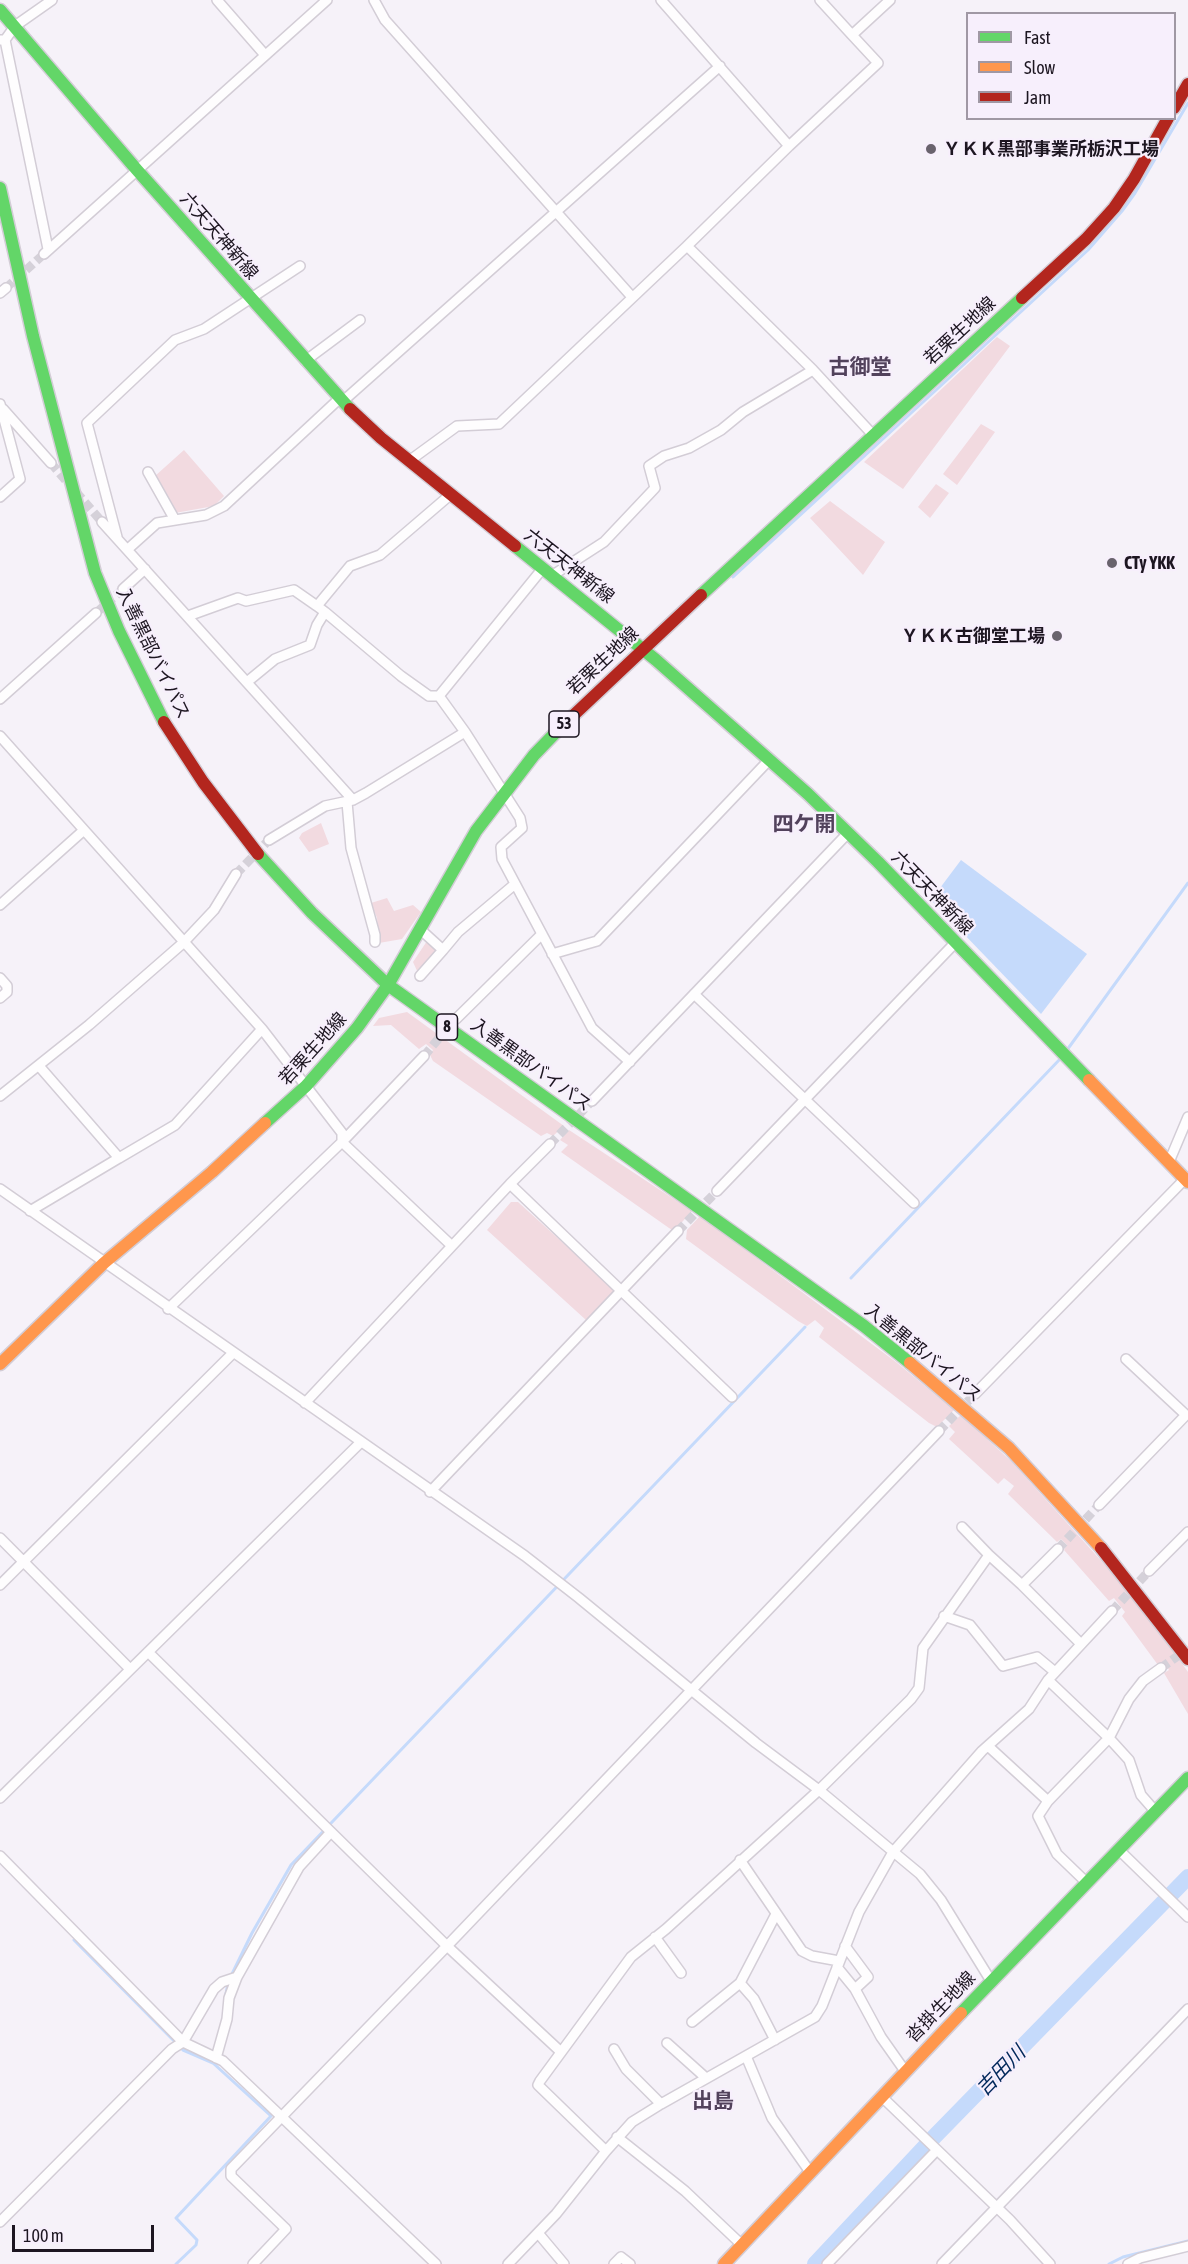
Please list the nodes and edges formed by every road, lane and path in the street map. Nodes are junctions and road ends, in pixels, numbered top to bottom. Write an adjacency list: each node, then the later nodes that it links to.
1 (52, 0): 9 (street)
2 (217, 0): 12 (street)
3 (327, 0): 12 (street)
4 (374, 0): 20 (street)
5 (661, 0): 13 (street)
6 (820, 0): 10 (street)
7 (890, 0): 10 (street)
8 (0, 10): 9 (main road, 六天天神新線)
9 (15, 26): 11 (street); 18 (main road, 六天天神新線)
10 (852, 35): 17 (street)
11 (3, 40): 18 (street)
12 (265, 56): 18 (street)
13 (720, 66): 17 (street); 20 (street)
14 (1188, 84): 15 (main road)
15 (1176, 105)
16 (1167, 120): 30 (main road, 若栗生地線 / 53)
17 (789, 146): 21 (street)
18 (137, 170): 24 (main road, 六天天神新線)
19 (0, 188): 70 (main road, 入善黒部バイパス / 8)
20 (555, 210): 23 (street); 28 (street)
21 (687, 246): 23 (street); 27 (street)
22 (300, 266): 24 (street)
23 (632, 297): 31 (street)
24 (250, 298): 26 (main road, 六天天神新線); 38 (street)
25 (360, 320): 26 (street)
26 (305, 361): 28 (main road, 六天天神新線)
27 (813, 370): 30 (street); 41 (street)
28 (340, 400): 31 (main road, 六天天神新線); 36 (street)
29 (0, 405): 32 (street); 35 (street)
30 (873, 435): 46 (main road, 若栗生地線 / 53)
31 (409, 461): 34 (main road, 六天天神新線)
32 (51, 463)
33 (148, 472): 36 (street)
34 (450, 495): 41 (main road, 六天天神新線); 43 (street)
35 (0, 497)
36 (175, 520): 39 (street)
37 (102, 522): 38 (street)
38 (117, 537): 39 (street)
39 (128, 549): 40 (street)
40 (145, 569): 42 (street); 45 (street)
41 (548, 572): 46 (main road, 六天天神新線); 48 (street)
42 (123, 589)
43 (321, 609): 45 (street); 47 (street); 48 (street)
44 (96, 613): 49 (street)
45 (188, 616): 47 (street)
46 (643, 649): 52 (main road, 六天天神新線); 53 (main road, 若栗生地線 / 53)
47 (247, 682): 54 (street)
48 (439, 696): 50 (street)
49 (0, 699)
50 (465, 732): 53 (street); 54 (street)
51 (0, 736): 55 (street)
52 (770, 759): 56 (main road, 六天天神新線); 67 (street)
53 (505, 793): 59 (street); 61 (main road, 若栗生地線 / 53)
54 (350, 801): 57 (street); 63 (street)
55 (84, 830): 60 (street); 64 (street)
56 (848, 833): 65 (main road, 六天天神新線); 71 (street)
57 (269, 840)
58 (236, 874): 64 (street)
59 (515, 884): 62 (street); 66 (street)
60 (0, 905)
61 (421, 930): 66 (street); 70 (main road, 若栗生地線 / 53)
62 (542, 934): 67 (street); 73 (street)
63 (375, 942)
64 (183, 943): 74 (street); 77 (street)
65 (955, 943): 80 (street); 86 (main road, 六天天神新線)
66 (443, 950): 68 (street)
67 (552, 954): 76 (street)
68 (420, 976)
69 (0, 978): 72 (street)
70 (388, 984): 78 (main road, 若栗生地線 / 53); 122 (main road, 入善黒部バイパス / 8)
71 (694, 994): 76 (street); 80 (street)
72 (0, 998)
73 (456, 1019)
74 (262, 1029): 78 (street); 85 (street)
75 (424, 1056): 83 (street)
76 (630, 1062): 81 (street)
77 (39, 1066): 79 (street); 85 (street)
78 (306, 1086): 83 (street); 95 (main road, 若栗生地線 / 53)
79 (0, 1096)
80 (804, 1100): 90 (street); 91 (street)
81 (592, 1101)
82 (1188, 1117): 86 (street)
83 (342, 1142): 94 (street); 97 (street)
84 (550, 1144): 88 (street)
85 (119, 1158): 92 (street)
86 (1169, 1162): 87 (main road, 六天天神新線)
87 (1186, 1180): 101 (street)
88 (510, 1184): 94 (street); 96 (street)
89 (0, 1189): 92 (street)
90 (717, 1191)
91 (914, 1203)
92 (30, 1211): 95 (street)
93 (678, 1231): 96 (street)
94 (452, 1246): 103 (street)
95 (104, 1263): 97 (street); 100 (main road, 若栗生地線 / 53)
96 (622, 1291): 102 (street); 107 (street)
97 (168, 1308): 98 (street)
98 (233, 1353): 103 (street); 114 (street)
99 (1126, 1359): 104 (street)
100 (0, 1364)
101 (975, 1394)
102 (732, 1397)
103 (305, 1403): 106 (street)
104 (1187, 1414): 108 (street)
105 (939, 1431): 127 (street)
106 (361, 1442): 107 (street); 121 (street)
107 (430, 1492): 127 (street)
108 (1099, 1505)
109 (962, 1527): 113 (street)
110 (1188, 1532): 115 (street)
111 (0, 1538): 114 (street)
112 (1058, 1549): 117 (street)
113 (989, 1555): 117 (street); 119 (street)
114 (24, 1561): 116 (street); 123 (street)
115 (1149, 1571)
116 (0, 1585)
117 (1023, 1585): 120 (street)
118 (1112, 1611): 120 (street)
119 (944, 1616): 125 (street); 131 (street)
120 (1081, 1644): 125 (street)
121 (148, 1652): 123 (street); 135 (street)
122 (1188, 1659)
123 (130, 1668): 132 (street)
124 (1161, 1668): 128 (street)
125 (1055, 1672): 126 (street)
126 (1048, 1680): 128 (street); 129 (street)
127 (693, 1690): 131 (street); 144 (street)
128 (1109, 1738): 133 (street); 134 (street)
129 (988, 1746): 133 (street); 137 (street)
130 (1188, 1778): 134 (main road, 沓掛生地線)
131 (819, 1790): 137 (street); 139 (street)
132 (0, 1798)
133 (1048, 1801): 140 (street)
134 (1155, 1811): 136 (main road, 沓掛生地線)
135 (331, 1832): 144 (street); 148 (street)
136 (1118, 1849): 140 (main road, 沓掛生地線); 142 (street)
137 (893, 1851): 145 (street); 149 (street)
138 (0, 1856): 155 (street)
139 (740, 1860): 141 (street); 143 (street)
140 (1086, 1882): 149 (main road, 沓掛生地線)
141 (776, 1914): 146 (street); 150 (street)
142 (1188, 1917)
143 (655, 1936): 147 (street); 158 (street)
144 (447, 1946): 158 (street); 165 (street)
145 (845, 1946): 146 (street); 151 (street)
146 (838, 1964): 151 (street); 154 (street)
147 (681, 1973)
148 (237, 1977): 155 (street); 160 (street)
149 (991, 1981): 161 (main road, 沓掛生地線)
150 (740, 1983): 153 (street); 154 (street)
151 (855, 1989): 161 (street)
152 (1188, 2008): 170 (street)
153 (692, 2022)
154 (775, 2040): 159 (street)
155 (183, 2042): 160 (street); 171 (street)
156 (667, 2043): 162 (street)
157 (614, 2049): 164 (street)
158 (561, 2052): 168 (street)
159 (746, 2056): 162 (street); 169 (street)
160 (216, 2058): 165 (street)
161 (905, 2071): 163 (main road, 沓掛生地線)
162 (706, 2078): 164 (street)
163 (880, 2096): 167 (street); 169 (main road, 沓掛生地線)
164 (661, 2104): 166 (street)
165 (281, 2117): 175 (street); 176 (street)
166 (617, 2137): 168 (street); 173 (street)
167 (935, 2150): 170 (street); 182 (street)
168 (606, 2151): 172 (street)
169 (810, 2172): 173 (main road, 沓掛生地線)
170 (997, 2208): 183 (street); 184 (street)
171 (0, 2222)
172 (538, 2233): 177 (street); 178 (street)
173 (742, 2245): 181 (main road, 沓掛生地線)
174 (1188, 2246): 185 (street)
175 (253, 2264)
176 (436, 2264)
177 (508, 2264)
178 (564, 2264)
179 (614, 2264): 180 (street)
180 (630, 2264)
181 (724, 2264)
182 (827, 2264)
183 (942, 2264)
184 (1050, 2264)
185 (1128, 2264)

